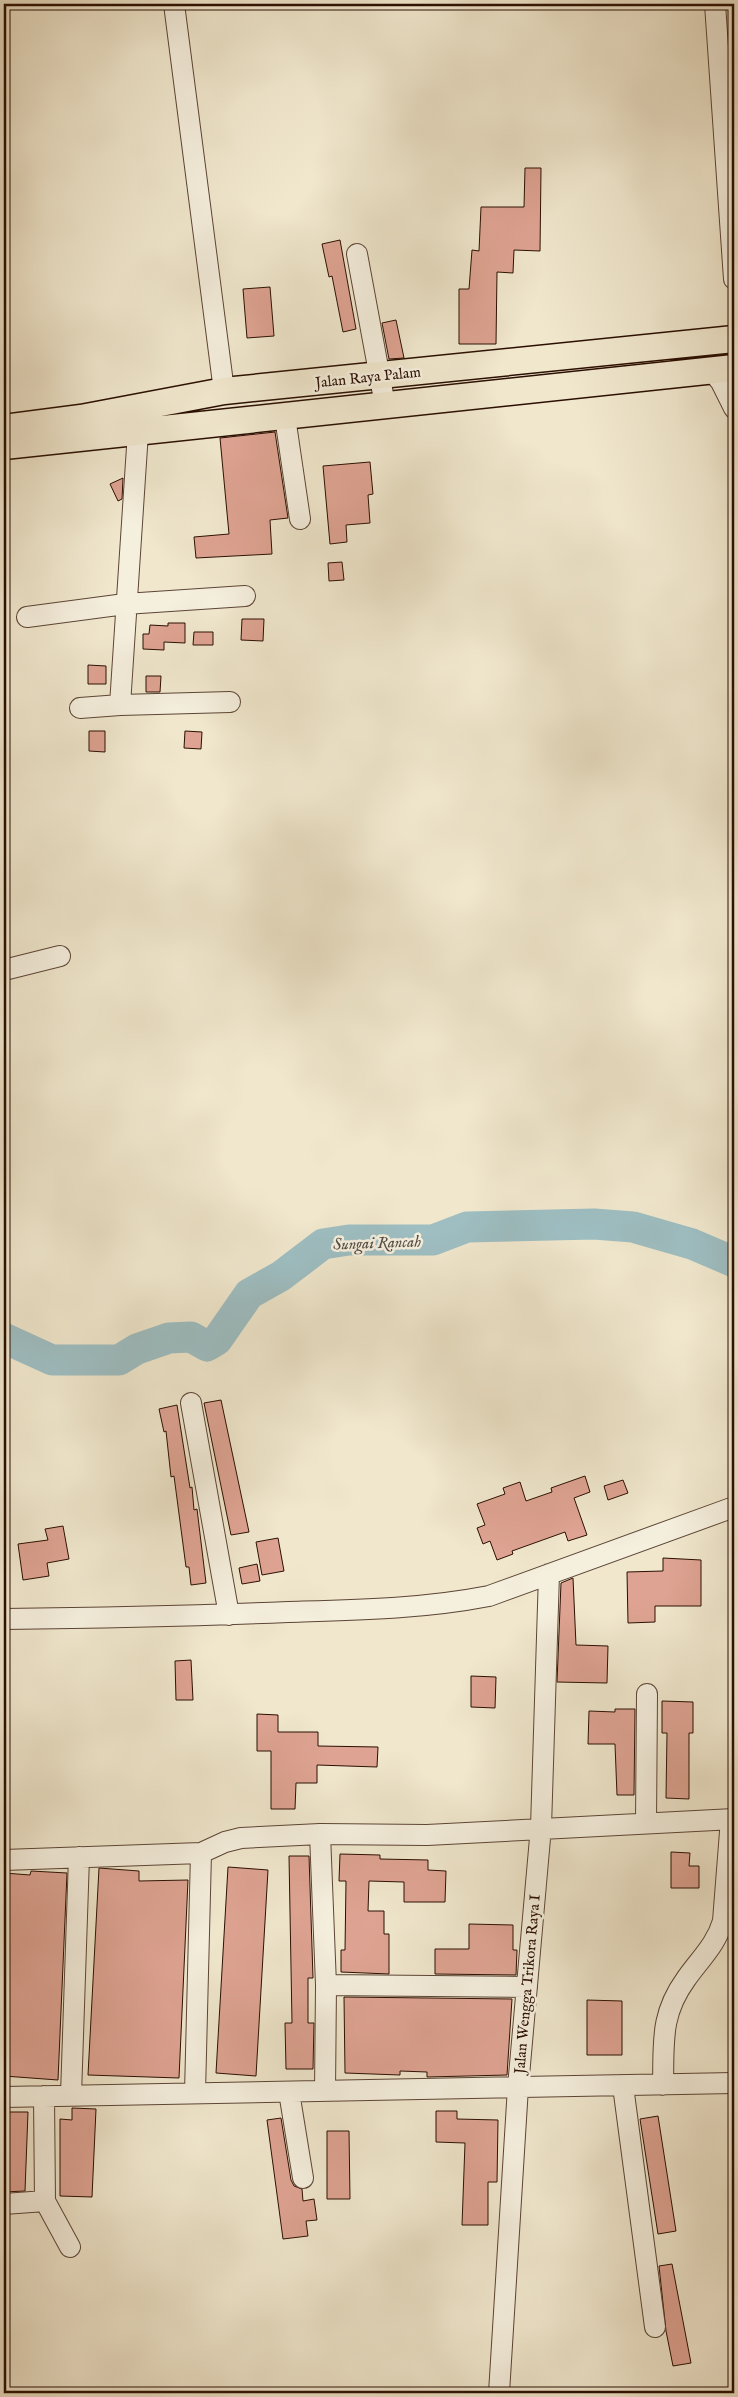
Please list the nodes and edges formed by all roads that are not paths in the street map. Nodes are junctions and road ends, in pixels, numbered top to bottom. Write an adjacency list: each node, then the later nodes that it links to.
1 (174, 4): 8 (street)
2 (715, 4): 4 (street)
3 (357, 254): 7 (street)
4 (734, 279)
5 (734, 339): 7 (main road, Jalan Raya Palam)
6 (723, 369): 9 (main road, Jalan Raya Palam); 10 (street)
7 (380, 376): 8 (main road, Jalan Raya Palam); 9 (street)
8 (224, 391): 12 (main road, Jalan Raya Palam)
9 (385, 405): 11 (main road, Jalan Raya Palam)
10 (734, 408)
11 (285, 417): 13 (main road, Jalan Raya Palam); 15 (street)
12 (4, 428)
13 (138, 432): 14 (main road, Jalan Raya Palam); 17 (street)
14 (4, 446)
15 (300, 519)
16 (245, 596): 17 (street)
17 (125, 604): 18 (street); 20 (street)
18 (27, 617)
19 (230, 702): 20 (street)
20 (120, 705): 21 (street)
21 (80, 708)
22 (60, 956): 23 (street)
23 (4, 970)
24 (191, 1403): 27 (street)
25 (734, 1507): 26 (street)
26 (549, 1574): 27 (street); 32 (street, Jalan Wengga Trikora Raya I)
27 (229, 1614): 28 (street)
28 (4, 1618)
29 (647, 1694): 31 (street)
30 (733, 1819): 31 (street); 40 (street)
31 (646, 1823): 32 (street)
32 (541, 1827): 33 (street); 38 (street, Jalan Wengga Trikora Raya I)
33 (320, 1834): 34 (street); 37 (street)
34 (201, 1853): 35 (street); 45 (street)
35 (79, 1857): 36 (street); 46 (street)
36 (4, 1860)
37 (326, 1985): 38 (street); 43 (street)
38 (527, 1987): 42 (street, Jalan Wengga Trikora Raya I)
39 (734, 2083): 40 (street)
40 (663, 2085): 41 (street)
41 (624, 2086): 42 (street); 53 (street)
42 (518, 2088): 43 (street); 54 (street, Jalan Wengga Trikora Raya I)
43 (325, 2091): 44 (street)
44 (289, 2092): 45 (street); 49 (street)
45 (195, 2093): 46 (street)
46 (71, 2095): 47 (street)
47 (44, 2096): 48 (street); 50 (street)
48 (4, 2097)
49 (303, 2178)
50 (45, 2201): 51 (street); 52 (street)
51 (4, 2204)
52 (70, 2247)
53 (655, 2326)
54 (499, 2393)

